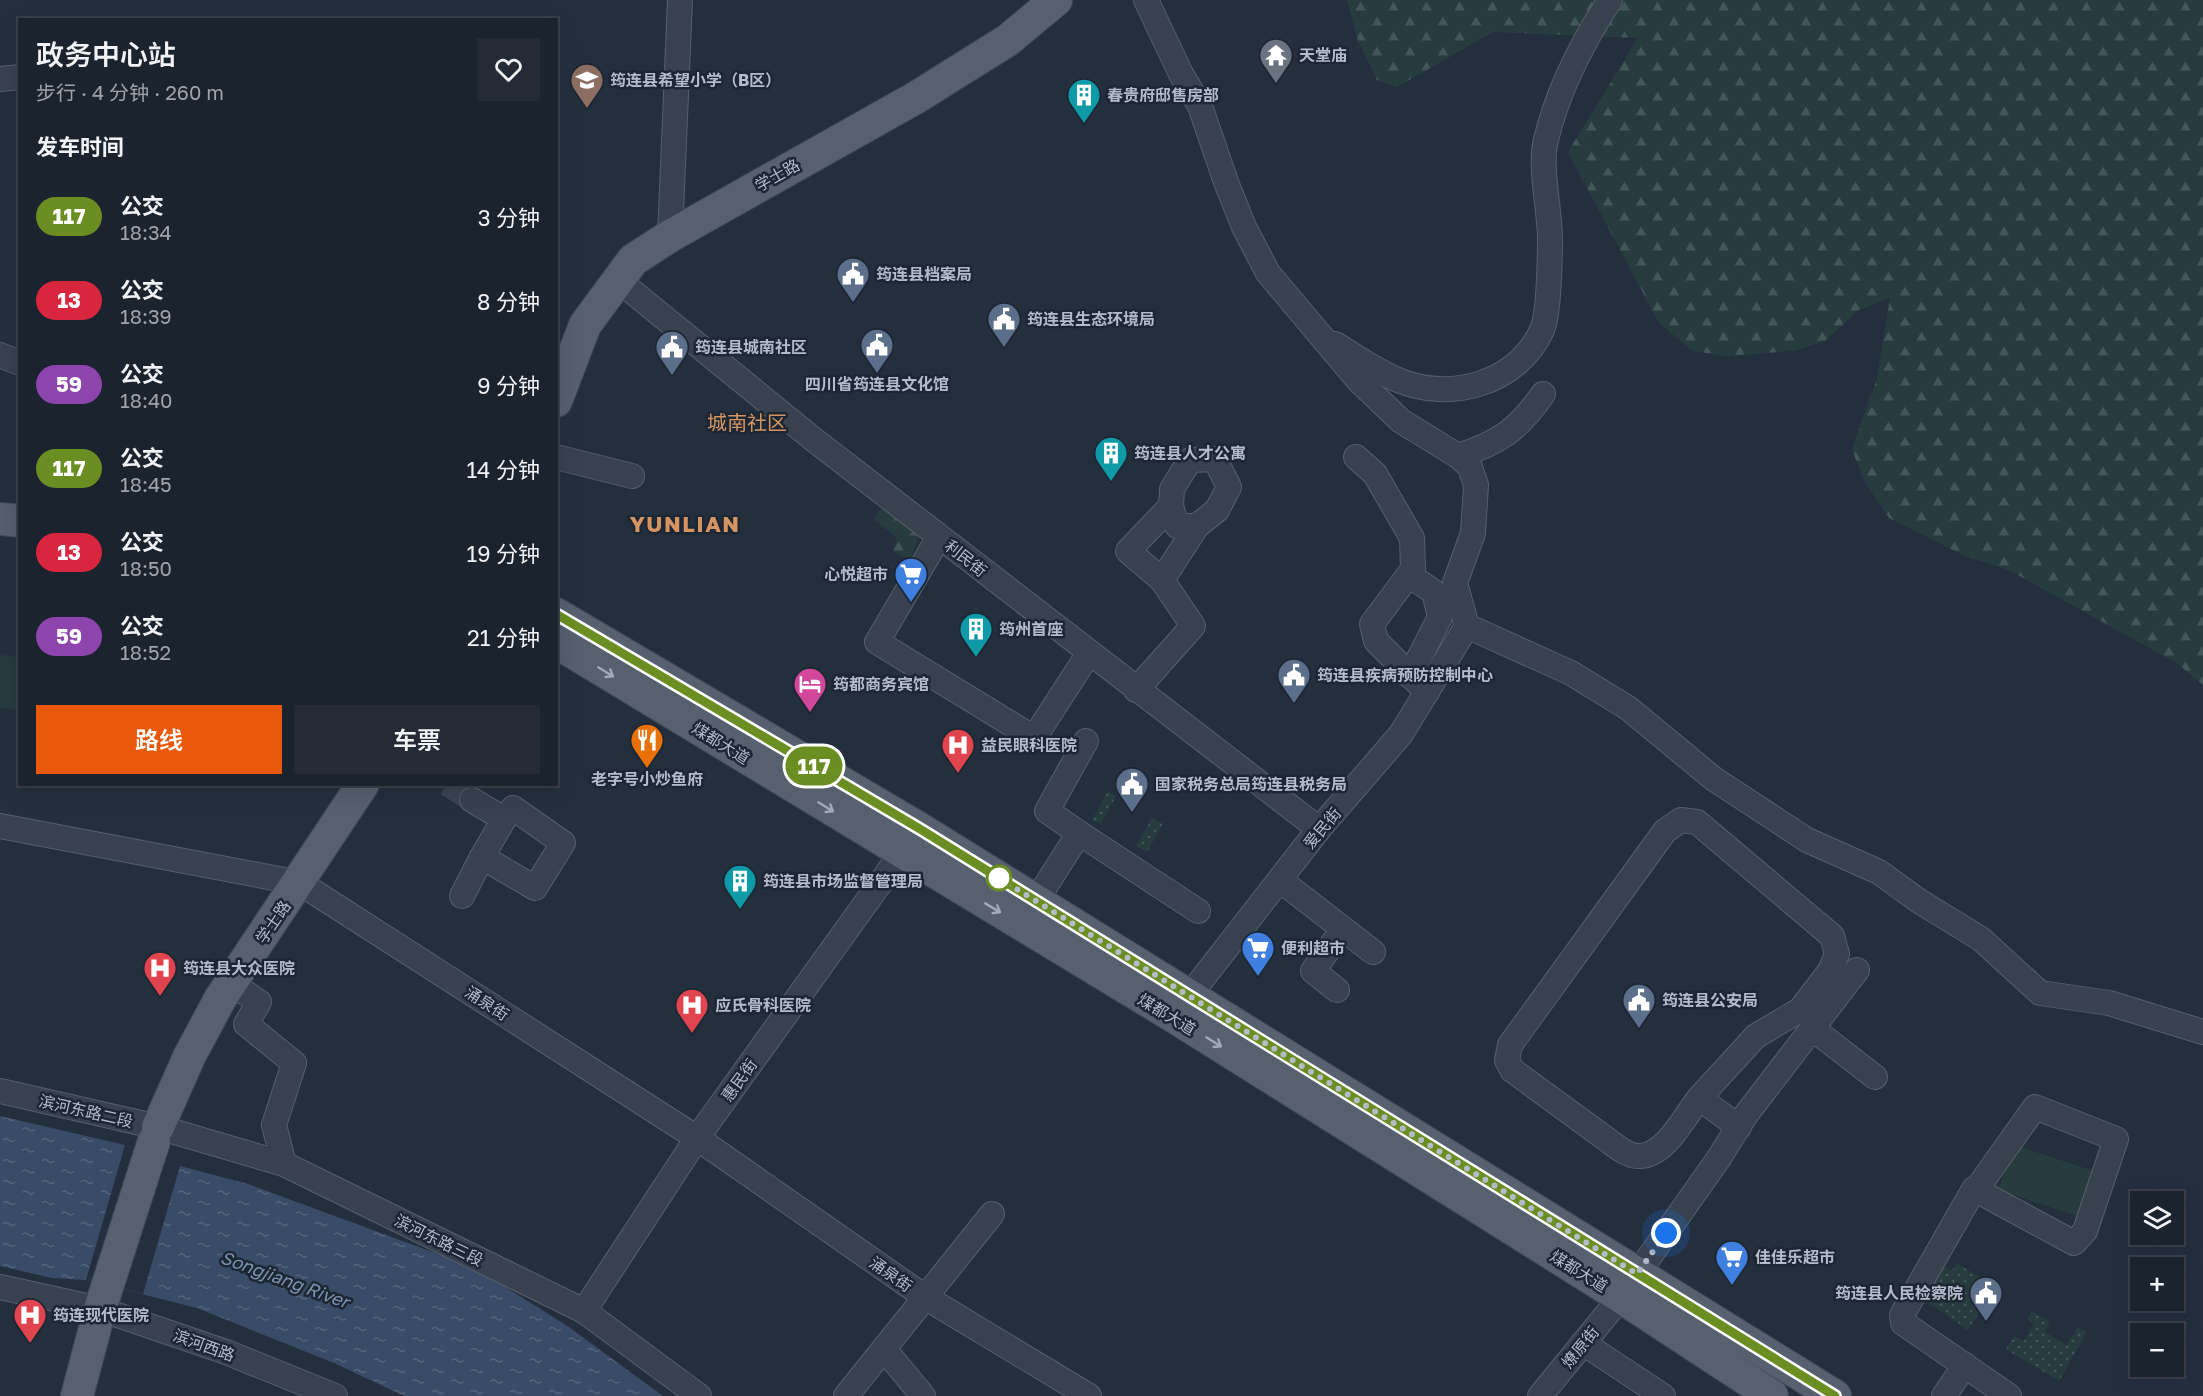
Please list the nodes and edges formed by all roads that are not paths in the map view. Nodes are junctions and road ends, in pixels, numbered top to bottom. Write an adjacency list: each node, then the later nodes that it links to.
1 (680, 0): 7 (street)
2 (1056, 0): 7 (main road, 学士路)
3 (1146, 0): 9 (street)
4 (1611, 0): 9 (street)
5 (18, 77): 6 (street)
6 (0, 79)
7 (670, 236): 8 (main road, 学士路)
8 (618, 280): 13 (main road, 学士路); 22 (street, 利民街)
9 (1320, 335): 14 (street)
10 (0, 355): 11 (street)
11 (18, 362)
12 (1543, 394): 14 (street)
13 (558, 396)
14 (1458, 456): 28 (street)
15 (1356, 457): 25 (street)
16 (558, 458): 17 (street)
17 (632, 476)
18 (1171, 506): 21 (street); 21 (street); 26 (street)
19 (0, 519): 20 (main road)
20 (18, 521)
21 (1197, 526): 26 (street)
22 (939, 537): 30 (street, 利民街); 30 (street)
23 (0, 540): 24 (main road)
24 (18, 542)
25 (1409, 575): 31 (street); 31 (street)
26 (1162, 580): 32 (street)
27 (558, 615): 45 (main road, 煤都大道)
28 (1467, 626): 31 (street, 爱民街); 54 (street)
29 (558, 643): 40 (main road, 煤都大道, one-way to 40)
30 (1089, 653): 32 (street, 利民街)
31 (1419, 684): 38 (street, 爱民街)
32 (1136, 690): 38 (street, 利民街)
33 (1086, 741): 39 (street)
34 (362, 786): 43 (main road, 学士路)
35 (472, 800): 36 (street)
36 (504, 819): 41 (street); 41 (street)
37 (0, 826): 43 (street, 涌泉街)
38 (1319, 829): 42 (street, 爱民街)
39 (1079, 833): 45 (street); 46 (street)
40 (901, 854): 52 (main road, 煤都大道, one-way to 52); 60 (street, 惠民街)
41 (483, 857): 44 (street)
42 (1280, 880): 47 (street); 52 (street, 爱民街)
43 (300, 883): 50 (main road, 学士路); 60 (street, 涌泉街)
44 (462, 896)
45 (1036, 901): 52 (main road, 煤都大道)
46 (1198, 911)
47 (1343, 929): 48 (street); 51 (street)
48 (1373, 952)
49 (1857, 970): 53 (street, 燎原街)
50 (231, 983): 59 (main road, 学士路); 61 (street)
51 (1337, 990)
52 (1181, 1006): 64 (main road, 煤都大道)
53 (1813, 1029): 55 (street); 58 (street, 燎原街)
54 (2203, 1032)
55 (1875, 1077)
56 (0, 1091): 59 (street, 滨河东路二段)
57 (1699, 1098): 57 (street); 58 (street)
58 (1739, 1127): 64 (street, 燎原街)
59 (156, 1134): 61 (street, 滨河东路三段); 67 (main road, 学士路)
60 (697, 1138): 66 (street, 涌泉街); 68 (street, 惠民街)
61 (284, 1164): 68 (street, 滨河东路三段)
62 (1976, 1190): 62 (street); 71 (street)
63 (992, 1214): 66 (street)
64 (1629, 1285): 69 (street, 燎原街); 80 (main road, 煤都大道); 81 (main road, 煤都大道)
65 (0, 1287): 67 (street, 滨河西路)
66 (925, 1298): 70 (street); 77 (street, 涌泉街)
67 (103, 1300): 72 (main road); 73 (street, 滨河西路)
68 (584, 1311): 74 (street, 滨河东路三段)
69 (1583, 1343): 78 (street, 燎原街); 79 (street)
70 (885, 1350): 75 (street); 76 (street)
71 (1965, 1365): 82 (street); 83 (street)
72 (77, 1396)
73 (335, 1396)
74 (699, 1396)
75 (846, 1396)
76 (923, 1396)
77 (1089, 1396)
78 (1540, 1396)
79 (1663, 1396)
80 (1772, 1396)
81 (1835, 1396)
82 (1944, 1396)
83 (2009, 1396)

